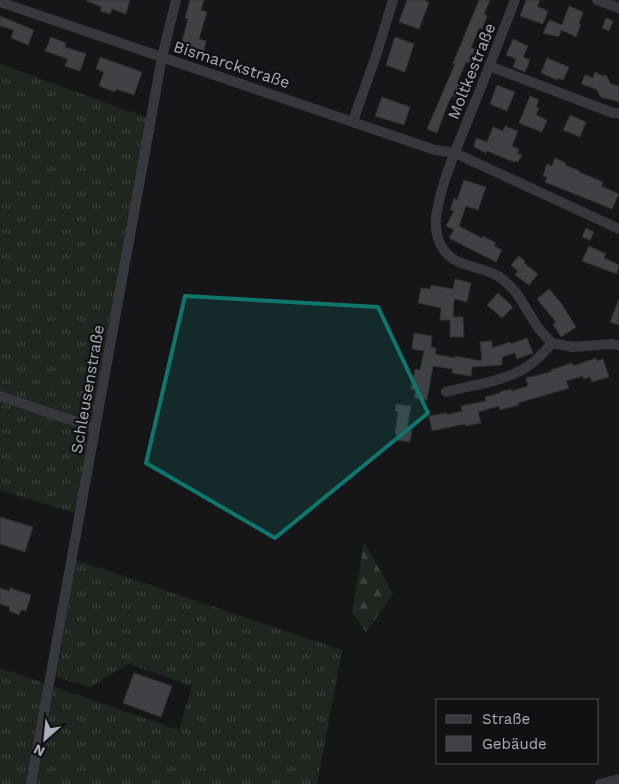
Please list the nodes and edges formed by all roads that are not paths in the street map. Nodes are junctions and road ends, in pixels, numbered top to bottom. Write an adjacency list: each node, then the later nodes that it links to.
1 (176, 0): 7 (street, Schleusenstraße)
2 (393, 0): 10 (street)
3 (515, 0): 8 (street, Moltkestraße)
4 (597, 0): 6 (street)
5 (0, 2): 7 (street, Bismarckstraße)
6 (619, 8)
7 (162, 57): 10 (street, Bismarckstraße); 17 (street, Schleusenstraße)
8 (490, 66): 9 (street); 11 (street, Moltkestraße)
9 (619, 113)
10 (353, 121): 11 (street, Bismarckstraße)
11 (454, 153): 12 (street, Bismarckstraße); 13 (street, Moltkestraße)
12 (619, 229)
13 (552, 344): 14 (street); 15 (street)
14 (619, 345)
15 (446, 392)
16 (0, 396): 17 (street)
17 (95, 428): 19 (street, Schleusenstraße)
18 (619, 779): 20 (street)
19 (31, 784)
20 (600, 784)

